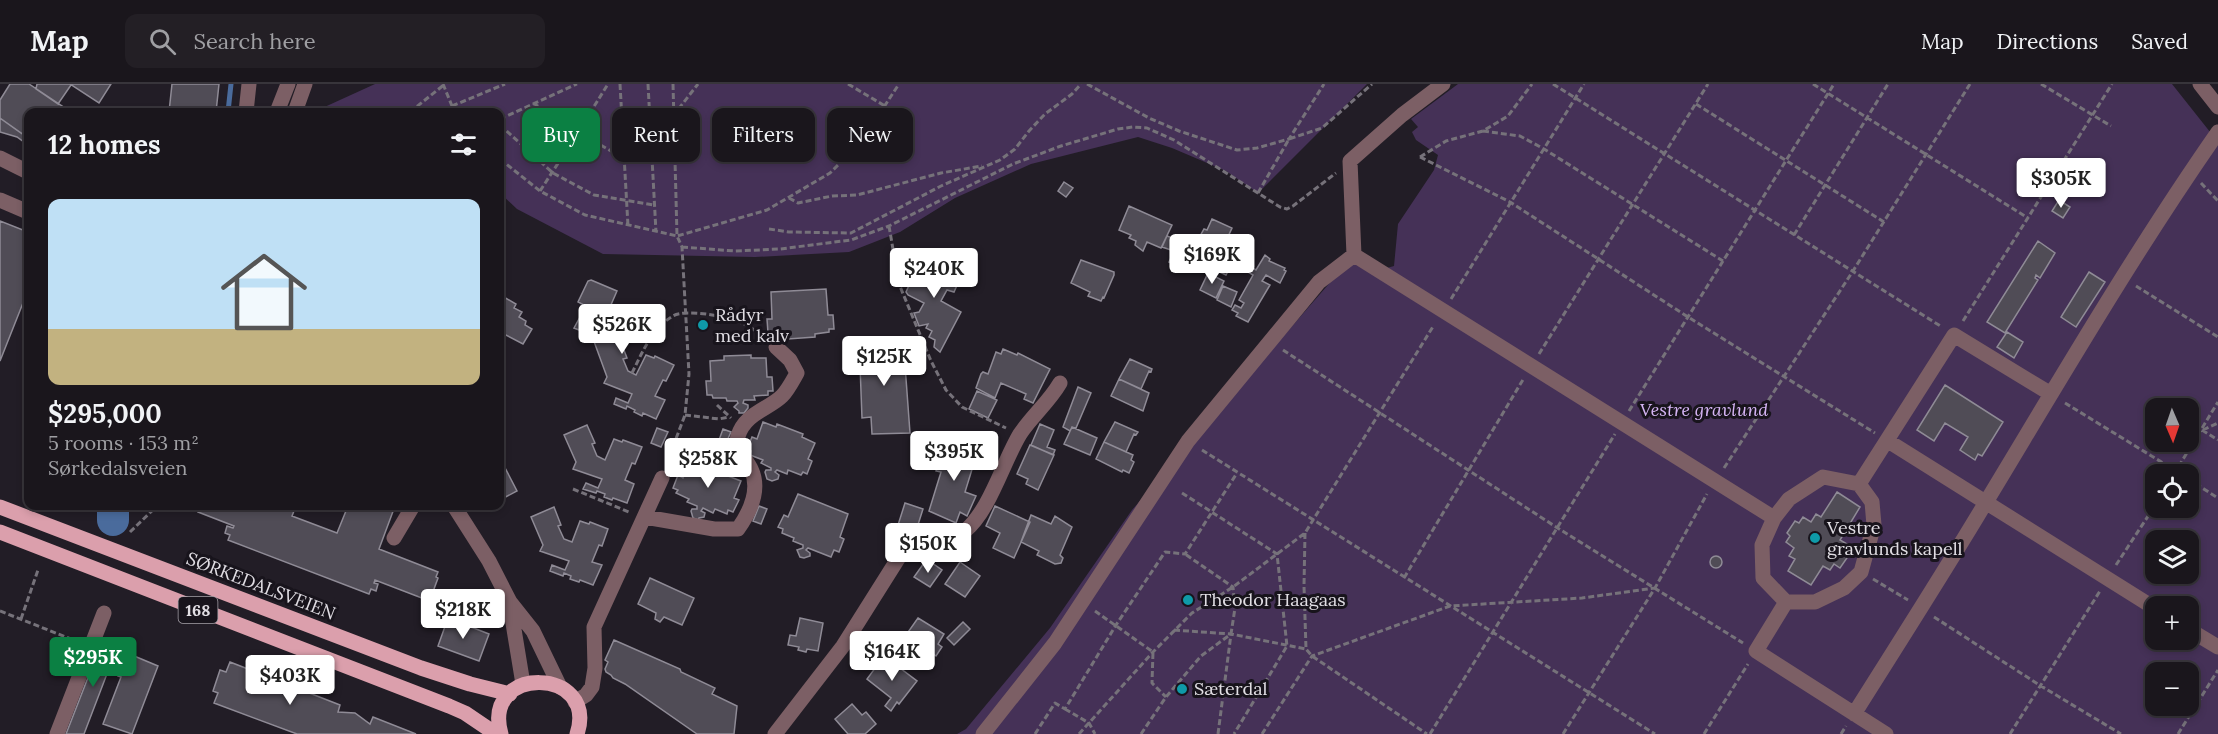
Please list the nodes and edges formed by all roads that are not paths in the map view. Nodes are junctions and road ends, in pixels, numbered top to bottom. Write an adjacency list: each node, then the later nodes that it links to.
1 (249, 84): 7 (street)
2 (288, 84): 8 (street)
3 (305, 84): 9 (street)
4 (1443, 84): 15 (street)
5 (2200, 84): 6 (street)
6 (2218, 107)
7 (246, 108)
8 (279, 108)
9 (296, 108)
10 (2218, 132): 18 (street)
11 (2, 160): 12 (street)
12 (24, 170)
13 (0, 200): 14 (street)
14 (24, 210)
15 (1354, 255): 27 (street); 46 (street)
16 (776, 347): 26 (street)
17 (1060, 383): 45 (street)
18 (2051, 394): 19 (street); 22 (street)
19 (1888, 441): 21 (street); 22 (street)
20 (662, 478): 26 (street)
21 (1859, 484): 27 (street); 31 (street)
22 (1986, 504): 32 (street); 40 (street)
23 (0, 507): 38 (main road, SØRKEDALSVEIEN / 168)
24 (411, 510): 29 (street)
25 (457, 510): 30 (street)
26 (645, 518): 39 (street)
27 (1774, 518): 31 (street)
28 (0, 532): 43 (main road, 168)
29 (394, 538)
30 (510, 602): 36 (street); 37 (street)
31 (1786, 602): 40 (street)
32 (2145, 602)
33 (104, 613): 42 (street)
34 (2199, 636): 35 (street)
35 (2218, 647)
36 (523, 684): 37 (main road); 38 (main road)
37 (560, 687): 39 (main road)
38 (510, 694): 44 (main road)
39 (575, 702): 41 (main road)
40 (1854, 714): 47 (street)
41 (580, 732)
42 (57, 734)
43 (496, 734)
44 (501, 734)
45 (775, 734)
46 (983, 734)
47 (1886, 734)

